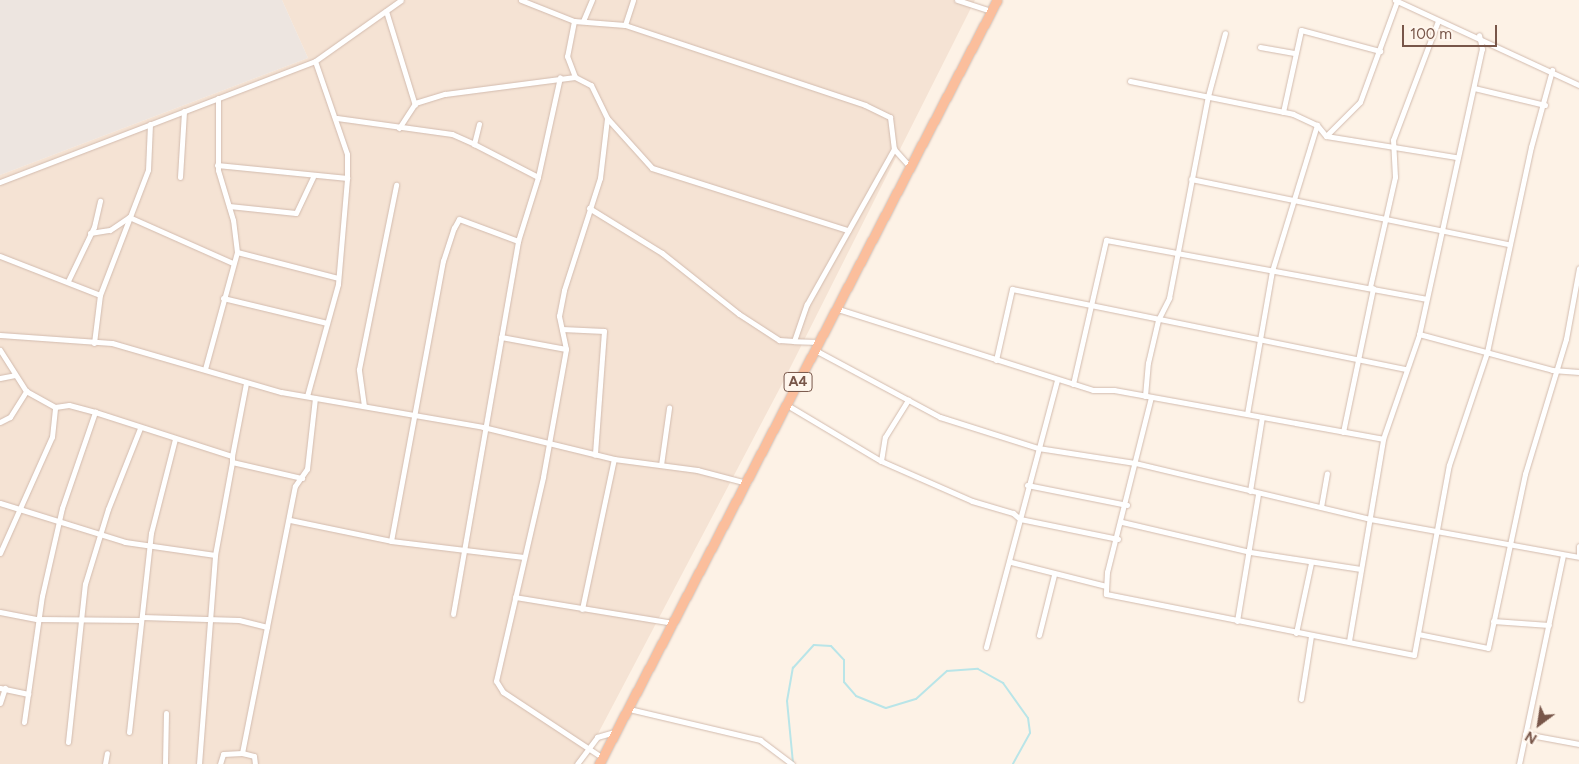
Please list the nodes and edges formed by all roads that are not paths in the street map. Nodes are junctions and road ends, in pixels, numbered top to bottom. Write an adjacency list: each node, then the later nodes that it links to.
1 (401, 0): 8 (street)
2 (521, 0): 10 (street)
3 (592, 0): 12 (street)
4 (633, 0): 13 (street)
5 (957, 0): 9 (street)
6 (996, 0): 9 (highway, A4)
7 (1396, 1): 11 (street); 17 (street)
8 (386, 11): 19 (street); 28 (street)
9 (991, 11): 44 (highway, A4)
10 (574, 21): 12 (street); 22 (street)
11 (1438, 21): 15 (street); 41 (street)
12 (583, 22): 13 (street)
13 (625, 25): 40 (street)
14 (1225, 33): 26 (street)
15 (1479, 35): 20 (street); 25 (street)
16 (1260, 47): 18 (street)
17 (1380, 51): 18 (street); 38 (street)
18 (1294, 53): 31 (street)
19 (315, 61): 27 (street); 32 (street)
20 (1552, 70): 24 (street); 29 (street)
21 (560, 77): 22 (street); 28 (street); 47 (street)
22 (575, 77): 33 (street)
23 (1130, 81): 26 (street)
24 (1579, 84)
25 (1474, 88): 29 (street); 42 (street)
26 (1208, 96): 31 (street); 49 (street)
27 (218, 98): 30 (street); 43 (street)
28 (415, 105): 37 (street)
29 (1545, 105): 62 (street)
30 (184, 111): 34 (street); 46 (street)
31 (1283, 112): 36 (street)
32 (337, 118): 37 (street); 48 (street)
33 (608, 118): 55 (street); 59 (street)
34 (150, 124): 50 (street); 57 (street)
35 (479, 124): 39 (street)
36 (1317, 125): 38 (street); 53 (street)
37 (399, 128): 39 (street)
38 (1326, 136): 41 (street)
39 (474, 144): 47 (street)
40 (894, 149): 44 (street); 59 (street)
41 (1395, 149): 42 (street); 56 (street)
42 (1456, 156): 58 (street)
43 (217, 165): 45 (street); 54 (street)
44 (910, 167): 76 (highway, A4)
45 (314, 175): 48 (street); 54 (street)
46 (180, 177)
47 (538, 177): 61 (street)
48 (347, 178): 69 (street)
49 (1191, 179): 53 (street); 64 (street)
50 (0, 182)
51 (396, 185): 107 (street)
52 (100, 201): 60 (street)
53 (1290, 202): 56 (street); 68 (street)
54 (228, 206): 63 (street)
55 (589, 208): 79 (street); 83 (street)
56 (1386, 216): 58 (street); 71 (street)
57 (129, 217): 60 (street); 66 (street); 72 (street)
58 (1440, 228): 62 (street); 74 (street)
59 (848, 230): 83 (street)
60 (90, 233): 70 (street)
61 (518, 241): 82 (street); 111 (street)
62 (1509, 244): 89 (street)
63 (237, 252): 66 (street); 69 (street)
64 (1176, 252): 68 (street); 75 (street); 77 (street)
65 (0, 256): 70 (street)
66 (233, 263): 73 (street)
67 (1579, 268): 94 (street)
68 (1272, 271): 71 (street); 84 (street)
69 (338, 278): 78 (street)
70 (68, 281): 72 (street)
71 (1371, 288): 74 (street); 91 (street)
72 (100, 295): 85 (street)
73 (223, 298): 78 (street); 92 (street)
74 (1426, 299): 81 (street)
75 (1089, 304): 77 (street); 90 (street); 100 (street)
76 (838, 309): 86 (highway, A4); 90 (street)
77 (1158, 320): 84 (street); 103 (street)
78 (327, 323): 102 (street)
79 (562, 329): 87 (street); 122 (street)
80 (0, 334): 85 (street)
81 (1419, 334): 89 (street); 93 (street)
82 (501, 337): 87 (street); 115 (street)
83 (794, 341): 86 (street)
84 (1258, 342): 91 (street); 112 (street)
85 (94, 343): 92 (street)
86 (817, 346): 105 (street); 106 (highway, A4)
87 (566, 349): 120 (street)
88 (0, 350): 96 (street)
89 (1486, 354): 94 (street); 143 (street)
90 (996, 360): 98 (street)
91 (1357, 361): 93 (street); 117 (street)
92 (205, 369): 99 (street)
93 (1406, 369): 119 (street)
94 (1558, 369): 95 (street); 147 (street)
95 (1579, 372)
96 (15, 375): 97 (street); 101 (street)
97 (0, 378)
98 (1057, 381): 100 (street); 121 (street)
99 (246, 383): 102 (street); 123 (street)
100 (1072, 384): 103 (street)
101 (26, 391): 108 (street); 114 (street)
102 (307, 396): 104 (street)
103 (1148, 396): 112 (street); 126 (street)
104 (315, 398): 107 (street); 129 (street)
105 (908, 400): 121 (street); 125 (street)
106 (786, 405): 125 (street); 130 (highway, A4)
107 (364, 406): 111 (street)
108 (55, 407): 110 (street); 137 (street)
109 (670, 408): 127 (street)
110 (95, 412): 116 (street); 139 (street)
111 (414, 414): 115 (street); 146 (street)
112 (1247, 414): 113 (street)
113 (1262, 417): 117 (street); 132 (street)
114 (0, 422)
115 (483, 427): 120 (street); 150 (street)
116 (140, 428): 118 (street); 144 (street)
117 (1343, 432): 119 (street)
118 (175, 439): 123 (street); 148 (street)
119 (1383, 439): 138 (street)
120 (549, 444): 122 (street); 156 (street)
121 (1038, 448): 126 (street); 131 (street)
122 (595, 455): 124 (street)
123 (232, 459): 129 (street); 153 (street)
124 (614, 459): 127 (street); 163 (street)
125 (880, 461): 140 (street)
126 (1135, 464): 132 (street); 135 (street)
127 (661, 465): 130 (street)
128 (1327, 474): 136 (street)
129 (302, 478): 141 (street)
130 (748, 483): 172 (highway, A4)
131 (1027, 485): 135 (street); 140 (street)
132 (1250, 491): 133 (street)
133 (1258, 494): 136 (street); 151 (street)
134 (0, 503): 137 (street)
135 (1127, 505): 142 (street)
136 (1320, 507): 138 (street)
137 (20, 509): 139 (street); 152 (street)
138 (1370, 518): 143 (street); 159 (street)
139 (60, 519): 144 (street); 167 (street)
140 (1020, 519): 145 (street); 157 (street)
141 (290, 520): 146 (street); 174 (street)
142 (1122, 522): 145 (street); 151 (street)
143 (1435, 530): 147 (street); 177 (street)
144 (100, 534): 148 (street); 168 (street)
145 (1118, 539): 161 (street)
146 (391, 541): 150 (street)
147 (1511, 543): 154 (street); 170 (street)
148 (150, 545): 153 (street); 166 (street)
149 (1579, 546): 155 (street)
150 (466, 550): 156 (street); 165 (street)
151 (1250, 552): 158 (street); 169 (street)
152 (0, 553)
153 (215, 555): 171 (street)
154 (1563, 556): 155 (street); 173 (street)
155 (1579, 556)
156 (524, 557): 162 (street)
157 (1011, 562): 160 (street); 180 (street)
158 (1311, 563): 159 (street); 175 (street)
159 (1361, 569): 179 (street)
160 (1054, 575): 161 (street); 176 (street)
161 (1106, 586): 169 (street)
162 (515, 597): 163 (street); 193 (street)
163 (582, 609): 172 (street)
164 (0, 612): 167 (street)
165 (453, 614)
166 (141, 618): 168 (street); 171 (street); 188 (street)
167 (37, 619): 168 (street); 182 (street)
168 (81, 619): 191 (street)
169 (1237, 621): 175 (street)
170 (1493, 621): 173 (street); 177 (street)
171 (209, 622): 174 (street); 199 (street)
172 (674, 623): 185 (highway, A4)
173 (1549, 625): 190 (street)
174 (267, 627): 195 (street)
175 (1296, 633): 178 (street)
176 (1040, 634)
177 (1418, 634): 179 (street)
178 (1311, 636): 179 (street); 183 (street)
179 (1349, 640)
180 (986, 647)
181 (3, 688): 182 (street); 184 (street)
182 (28, 694): 187 (street)
183 (1301, 699)
184 (0, 703)
185 (629, 709): 189 (highway, A4); 203 (street)
186 (166, 712): 198 (street)
187 (24, 722)
188 (129, 732)
189 (616, 732): 193 (street); 196 (highway, A4)
190 (1525, 734): 192 (street); 204 (street)
191 (68, 742)
192 (1579, 744)
193 (588, 749): 196 (street); 202 (street)
194 (107, 753): 197 (street)
195 (242, 753): 200 (street); 201 (street)
196 (601, 761)
197 (106, 764)
198 (165, 764)
199 (199, 764)
200 (220, 764)
201 (255, 764)
202 (577, 764)
203 (792, 764)
204 (1519, 764)

